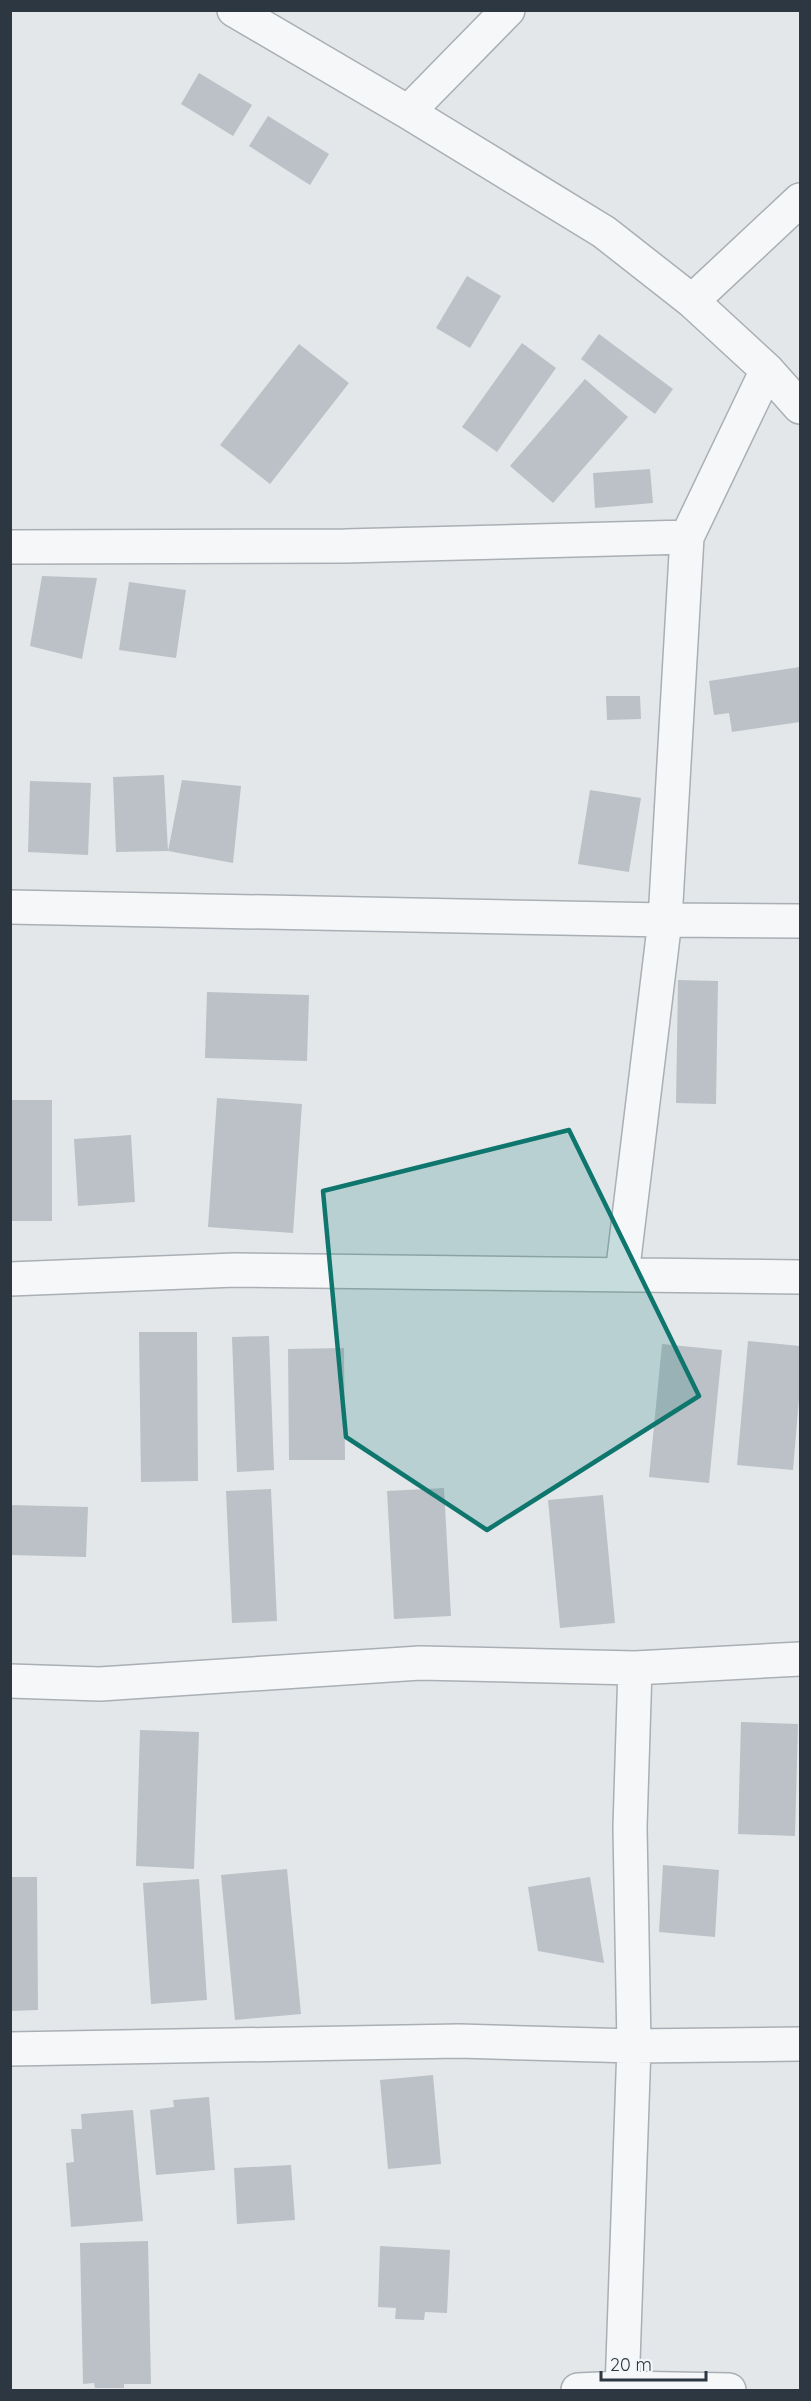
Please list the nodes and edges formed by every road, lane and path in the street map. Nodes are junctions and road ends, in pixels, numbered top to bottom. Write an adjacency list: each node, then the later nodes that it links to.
1 (234, 10): 3 (street)
2 (508, 10): 3 (street)
3 (408, 112): 5 (street)
4 (801, 200): 5 (street)
5 (692, 301): 6 (street)
6 (767, 370): 7 (street); 8 (street)
7 (801, 407)
8 (687, 537): 9 (street); 11 (street)
9 (10, 547)
10 (10, 907): 11 (street)
11 (665, 920): 12 (street); 13 (street)
12 (801, 921)
13 (622, 1275): 14 (street); 15 (street)
14 (801, 1277)
15 (10, 1279)
16 (801, 1659): 17 (street)
17 (635, 1668): 18 (street); 20 (street)
18 (10, 1681)
19 (801, 2044): 20 (street)
20 (634, 2046): 21 (street); 22 (street)
21 (10, 2049)
22 (622, 2390): 23 (street); 24 (street)
23 (578, 2391)
24 (729, 2391)

